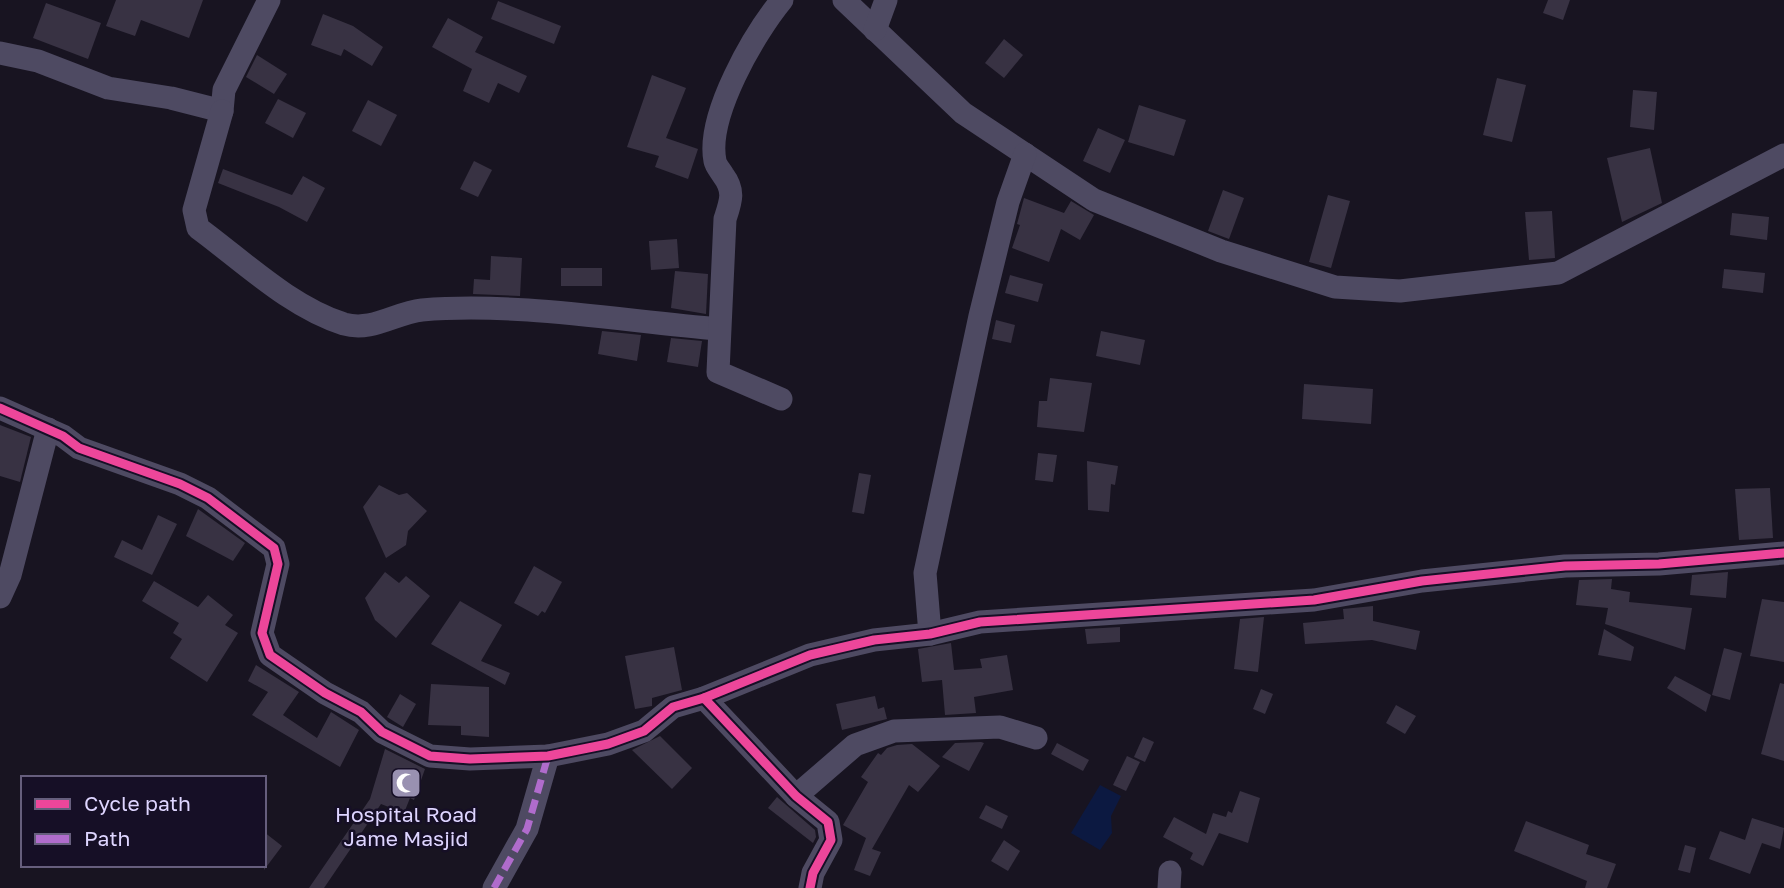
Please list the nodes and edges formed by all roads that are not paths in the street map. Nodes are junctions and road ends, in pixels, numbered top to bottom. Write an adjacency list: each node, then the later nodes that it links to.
1 (269, 0): 7 (street)
2 (782, 0): 10 (street)
3 (844, 0): 5 (street)
4 (886, 0): 5 (street)
5 (875, 30): 8 (street)
6 (0, 53): 7 (street)
7 (222, 111): 10 (street)
8 (1025, 154): 9 (street); 16 (street)
9 (1784, 155)
10 (719, 329): 11 (street)
11 (781, 399)
12 (0, 408): 13 (street)
13 (48, 429): 15 (street); 19 (street)
14 (1784, 553): 16 (street)
15 (0, 597)
16 (929, 623): 17 (street)
17 (704, 698): 19 (street); 20 (street)
18 (1036, 738): 20 (street)
19 (548, 756): 21 (street)
20 (796, 796): 22 (street)
21 (494, 888)
22 (810, 888)

